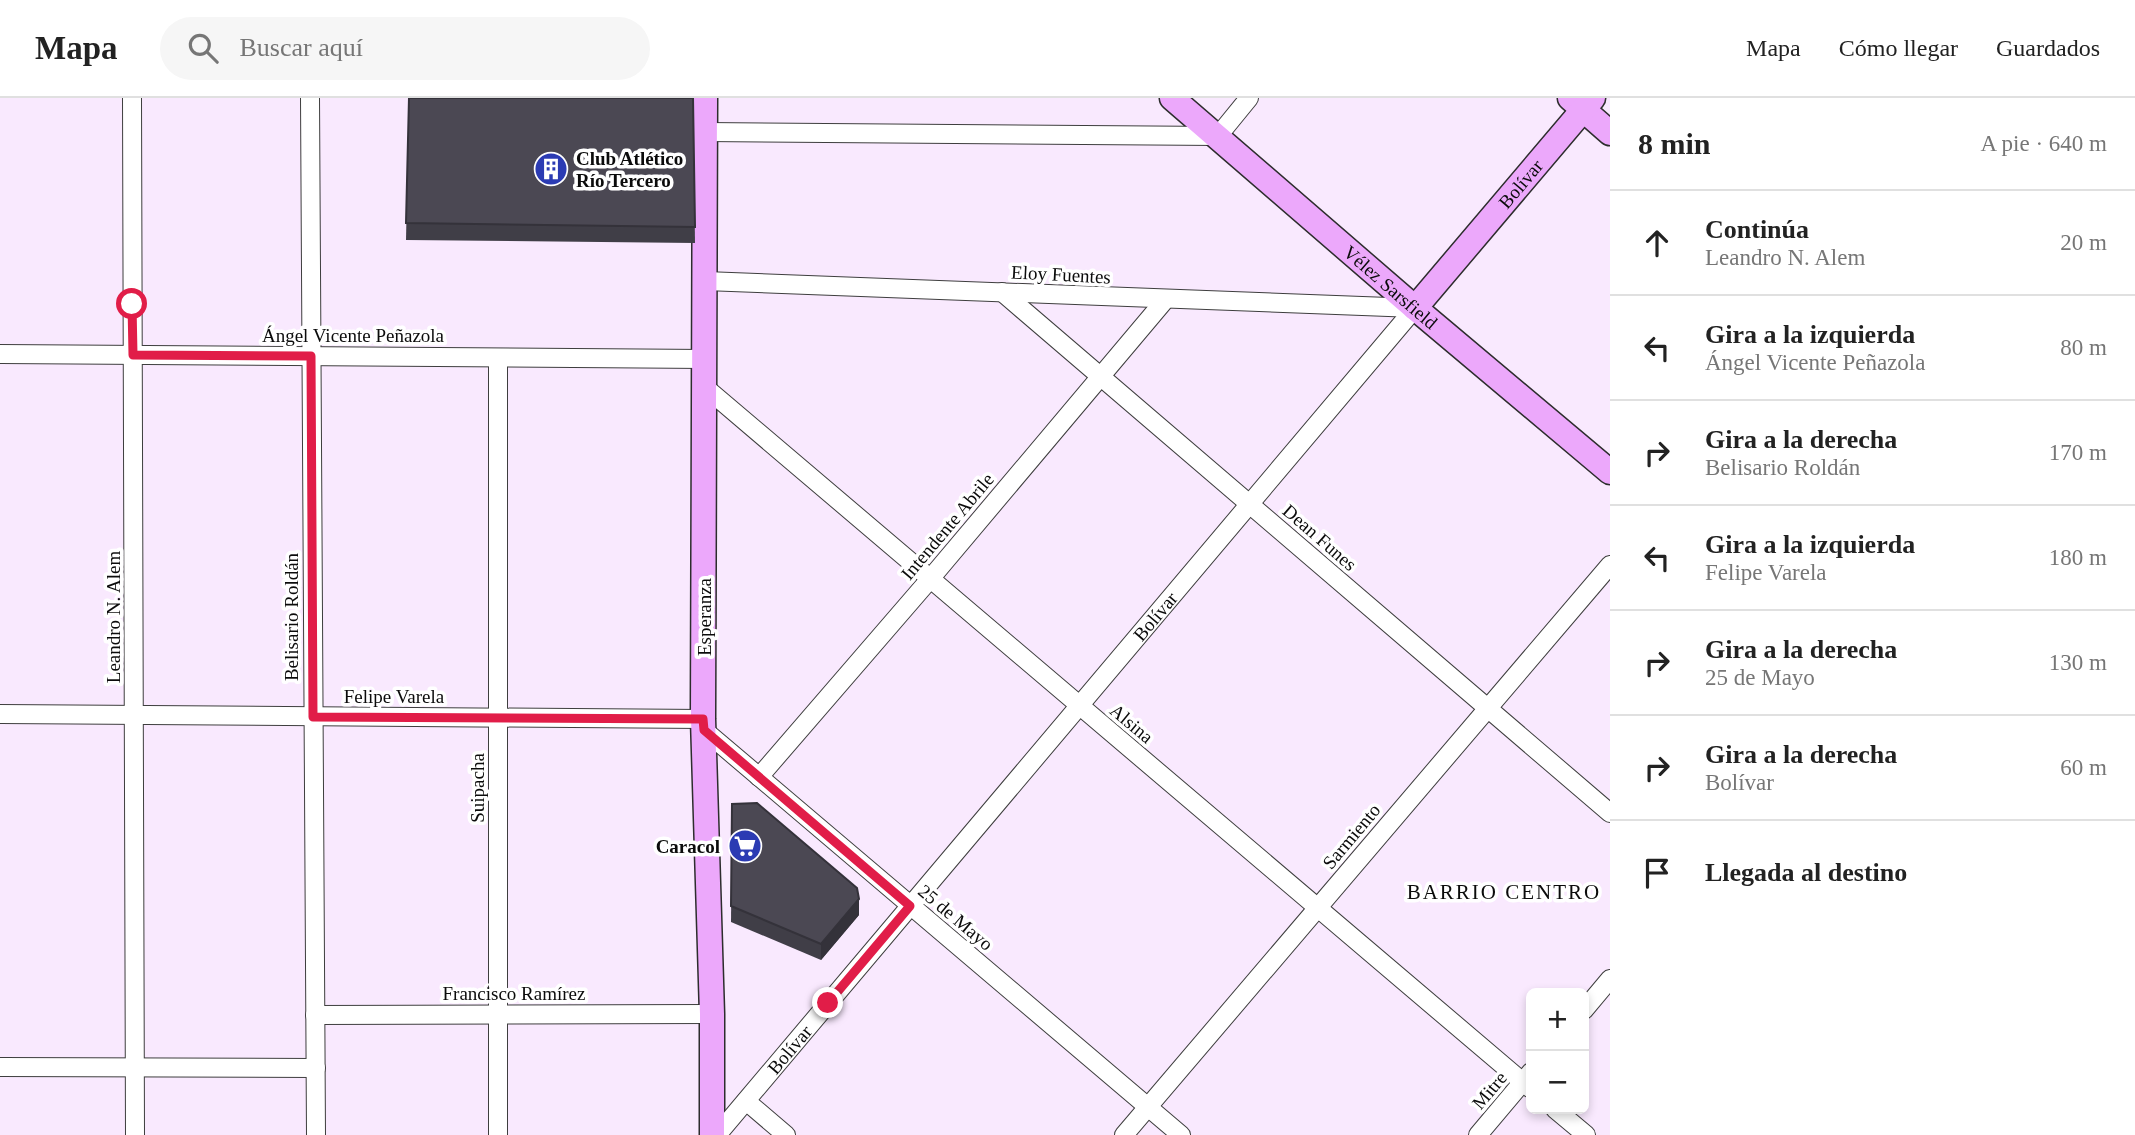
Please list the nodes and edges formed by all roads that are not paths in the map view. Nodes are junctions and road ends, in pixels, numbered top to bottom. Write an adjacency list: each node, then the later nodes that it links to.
1 (132, 98): 15 (street, Leandro N. Alem)
2 (310, 98): 16 (street, Belisario Roldán)
3 (705, 98): 7 (main road, Esperanza)
4 (1172, 98): 9 (main road, Vélez Sarsfield)
5 (1249, 98): 9 (street)
6 (1582, 102): 8 (main road); 13 (main road, Bolívar)
7 (705, 132): 9 (street); 10 (main road, Esperanza)
8 (1610, 132)
9 (1217, 136): 13 (main road, Vélez Sarsfield)
10 (705, 281): 11 (street, Eloy Fuentes); 18 (main road, Esperanza)
11 (1002, 292): 12 (street, Eloy Fuentes); 19 (street, Dean Funes)
12 (1165, 300): 13 (street, Eloy Fuentes); 19 (street, Intendente Abrile)
13 (1415, 308): 21 (main road, Vélez Sarsfield); 22 (street, Bolívar)
14 (0, 354): 15 (street, Ángel Vicente Peñazola)
15 (133, 355): 16 (street, Ángel Vicente Peñazola); 28 (street, Leandro N. Alem)
16 (311, 356): 17 (street, Ángel Vicente Peñazola); 29 (street, Belisario Roldán)
17 (498, 358): 18 (street, Ángel Vicente Peñazola); 30 (street, Suipacha)
18 (706, 359): 20 (main road, Esperanza)
19 (1101, 376): 22 (street, Dean Funes); 24 (street, Intendente Abrile)
20 (706, 388): 24 (street, Alsina); 31 (main road, Esperanza)
21 (1610, 472)
22 (1250, 504): 25 (street, Bolívar); 26 (street, Dean Funes)
23 (1610, 565): 26 (street, Sarmiento)
24 (930, 579): 25 (street, Alsina); 32 (street, Intendente Abrile)
25 (1079, 706): 34 (street, Bolívar); 35 (street, Alsina)
26 (1488, 708): 33 (street, Dean Funes); 35 (street, Sarmiento)
27 (0, 714): 28 (street, Felipe Varela)
28 (134, 715): 29 (street, Felipe Varela); 42 (street, Leandro N. Alem)
29 (313, 717): 30 (street, Felipe Varela); 40 (street, Belisario Roldán)
30 (498, 718): 31 (street, Felipe Varela); 38 (street, Suipacha)
31 (704, 725): 32 (street, 25 de Mayo); 39 (main road, Esperanza)
32 (759, 777): 34 (street, 25 de Mayo)
33 (1610, 813)
34 (910, 906): 46 (street, Bolívar); 47 (street, 25 de Mayo)
35 (1318, 908): 44 (street, Alsina); 47 (street, Sarmiento)
36 (1610, 979): 37 (street)
37 (1589, 1004)
38 (498, 1014): 39 (street, Francisco Ramírez); 40 (street, Francisco Ramírez); 51 (street, Suipacha)
39 (712, 1014): 52 (main road, Esperanza)
40 (316, 1015): 43 (street, Belisario Roldán)
41 (0, 1068): 42 (street)
42 (135, 1068): 43 (street); 49 (street, Leandro N. Alem)
43 (316, 1068): 50 (street, Belisario Roldán)
44 (1526, 1079)
45 (1526, 1084): 56 (street, Mitre)
46 (746, 1101): 52 (street, Bolívar); 53 (street)
47 (1148, 1107): 54 (street, Sarmiento); 55 (street, 25 de Mayo)
48 (1561, 1114): 57 (street)
49 (135, 1135)
50 (316, 1135)
51 (498, 1135)
52 (714, 1135)
53 (786, 1135)
54 (1124, 1135)
55 (1181, 1135)
56 (1478, 1135)
57 (1586, 1135)

